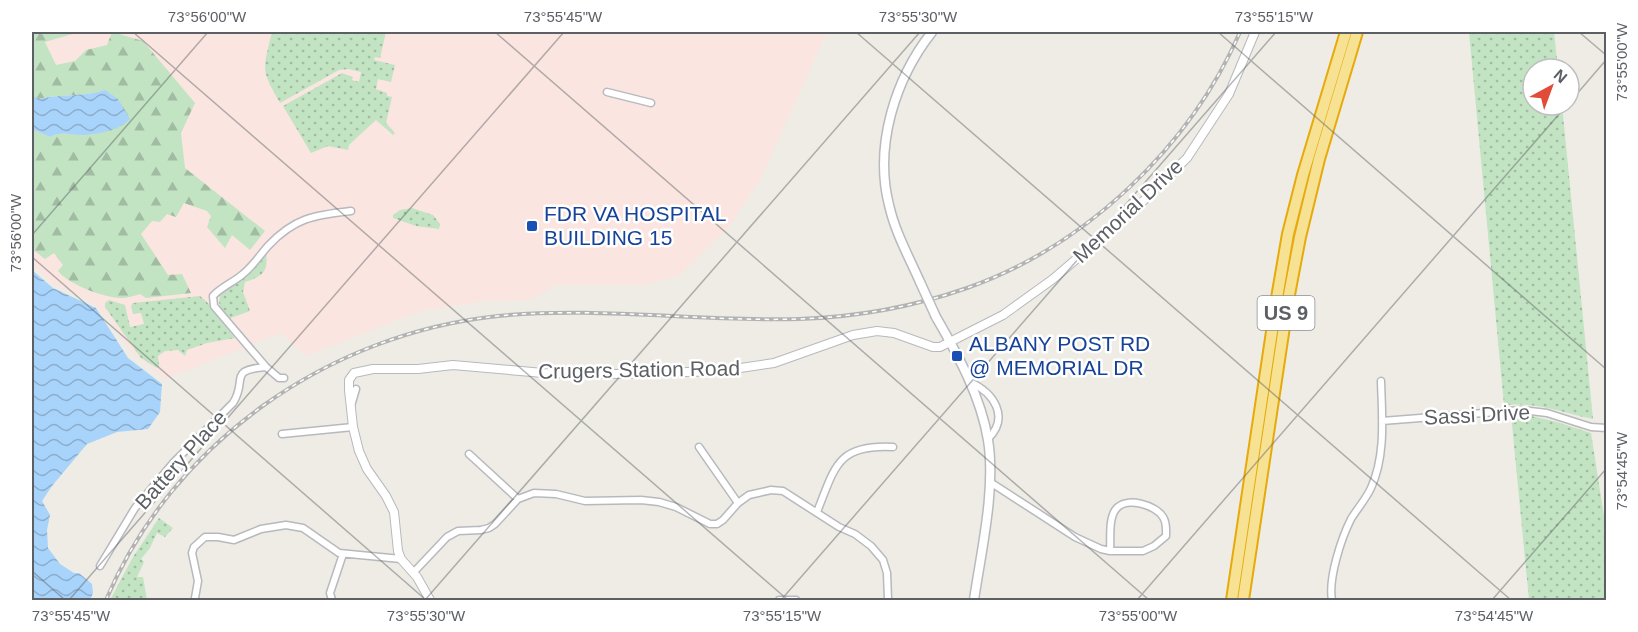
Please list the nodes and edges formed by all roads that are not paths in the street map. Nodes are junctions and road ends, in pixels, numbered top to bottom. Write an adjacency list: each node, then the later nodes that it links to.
1 (932, 32): 8 (main road, bridge)
2 (1255, 32): 8 (street, Memorial Drive)
3 (1346, 32): 39 (highway, US 9)
4 (1357, 32): 40 (highway, US 9)
5 (607, 92): 6 (street)
6 (651, 103)
7 (351, 211): 9 (street)
8 (950, 342): 12 (main road); 14 (street, Crugers Station Road)
9 (266, 367): 10 (street); 30 (street, Battery Place)
10 (284, 378)
11 (1381, 381): 15 (street)
12 (970, 382): 19 (main road); 19 (street)
13 (356, 389): 14 (street)
14 (351, 406): 16 (street)
15 (1382, 422): 17 (street, Sassi Drive); 41 (street)
16 (353, 427): 18 (street); 29 (street)
17 (1606, 428)
18 (282, 434)
19 (988, 439): 23 (main road)
20 (699, 447): 25 (street)
21 (892, 447): 26 (street)
22 (469, 454): 24 (street)
23 (990, 482): 27 (street); 38 (main road)
24 (518, 499): 25 (street); 31 (street)
25 (738, 503): 26 (street)
26 (817, 512): 37 (street)
27 (1110, 551): 27 (street)
28 (343, 554): 29 (street); 32 (street); 33 (street)
29 (401, 559): 31 (street)
30 (100, 566)
31 (413, 573): 34 (street)
32 (195, 598)
33 (332, 600)
34 (430, 600)
35 (779, 600): 36 (street)
36 (796, 600)
37 (888, 600)
38 (974, 600)
39 (1232, 600)
40 (1243, 600)
41 (1332, 600)

